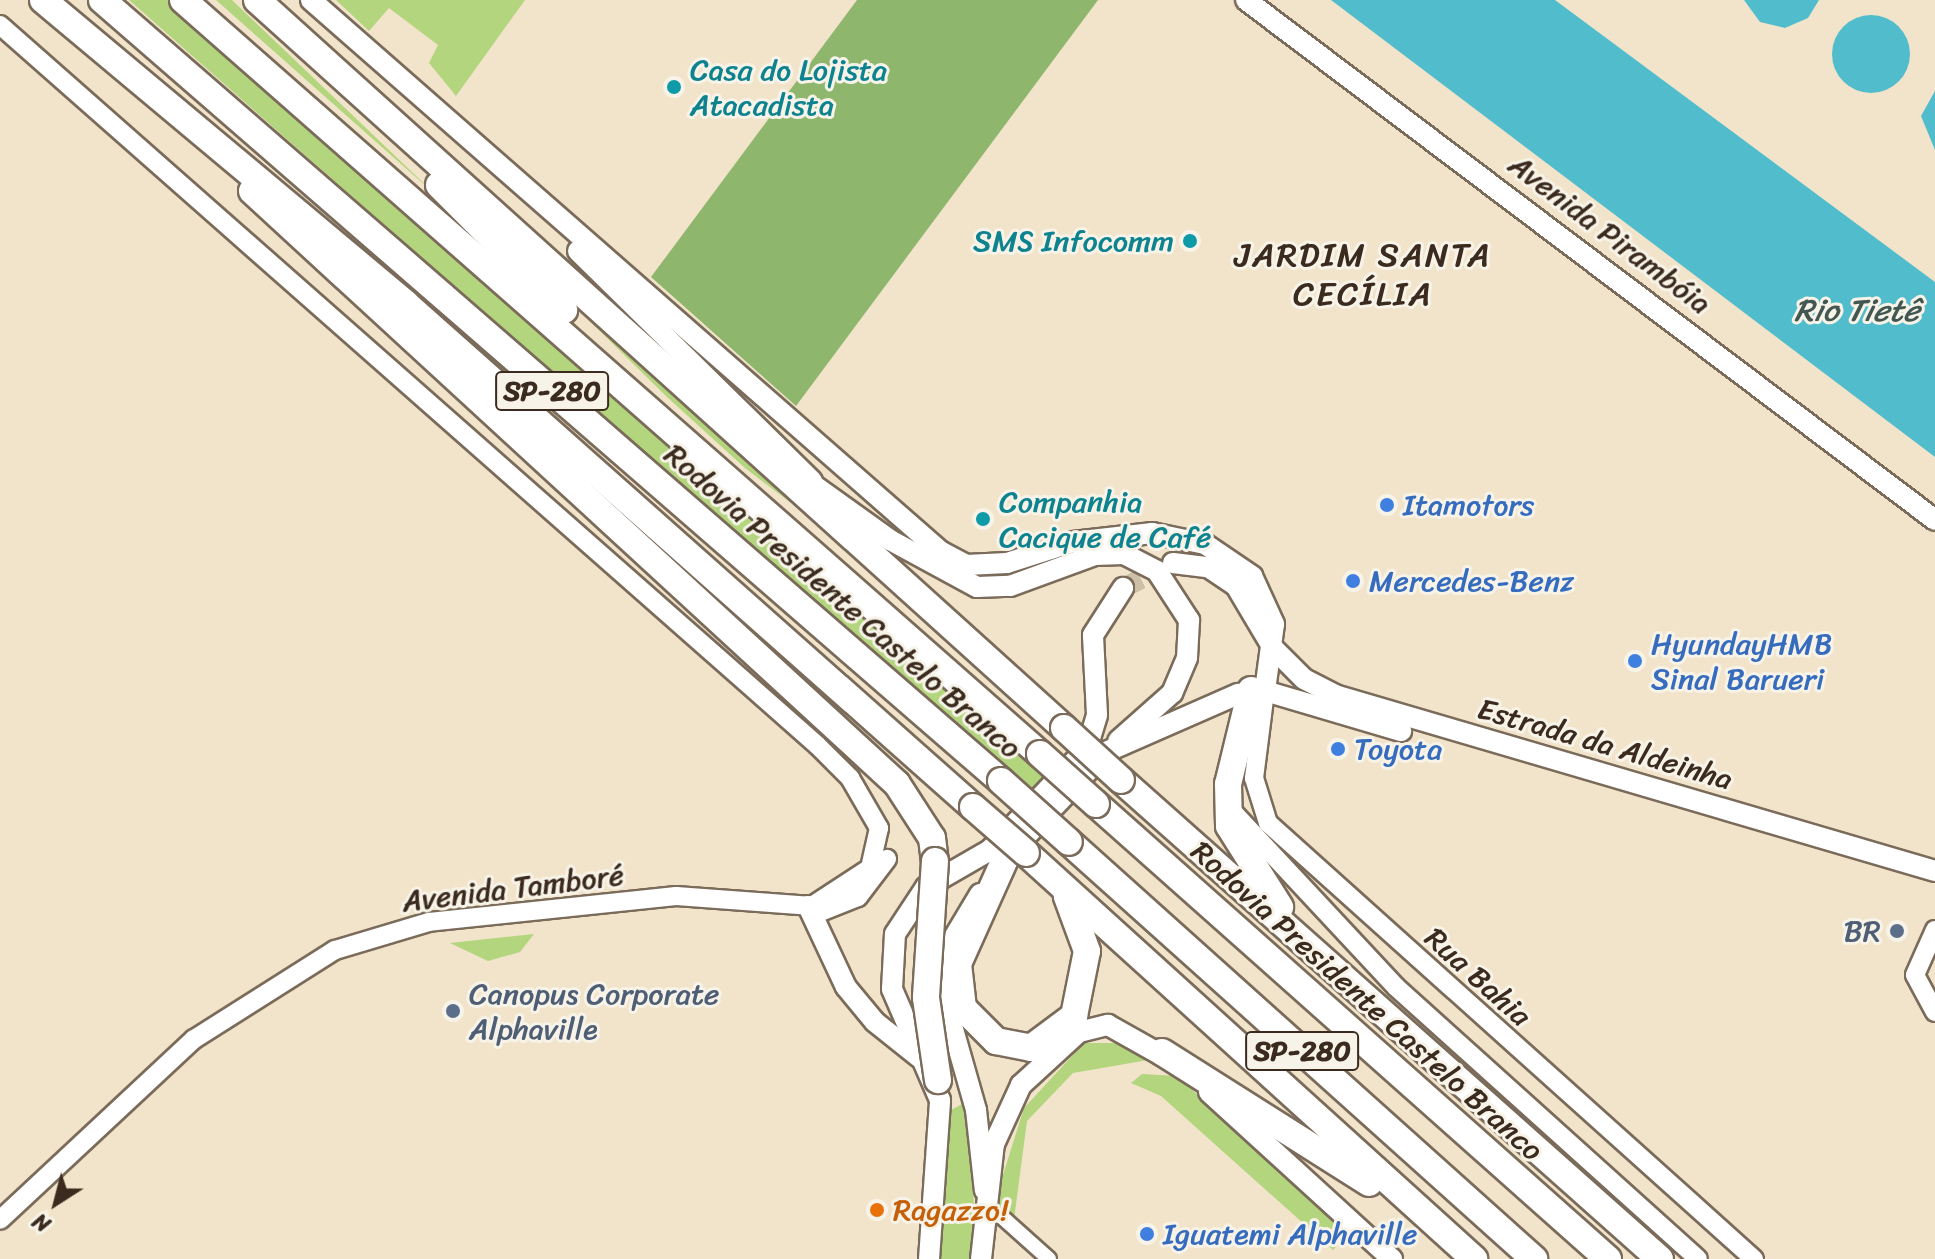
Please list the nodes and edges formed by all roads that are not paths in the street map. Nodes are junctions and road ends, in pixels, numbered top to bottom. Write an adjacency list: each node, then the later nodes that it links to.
1 (43, 0): 9 (highway)
2 (102, 0): 42 (highway, Rodovia Presidente Castelo Branco / SP-280, bridge)
3 (183, 0): 12 (highway, Rodovia Presidente Castelo Branco / SP-280)
4 (240, 0): 12 (highway)
5 (257, 0): 11 (highway, Rodovia Presidente Castelo Branco)
6 (311, 0): 10 (main road)
7 (1246, 0): 14 (main road, Avenida Pirambóia)
8 (0, 25): 28 (street)
9 (233, 161): 18 (highway); 26 (highway, bridge)
10 (529, 193): 13 (main road); 17 (main road)
11 (676, 379): 13 (main road); 30 (highway, Rodovia Presidente Castelo Branco, bridge)
12 (734, 484): 43 (highway, Rodovia Presidente Castelo Branco / SP-280, bridge)
13 (833, 501): 22 (main road)
14 (1935, 520)
15 (1173, 563): 17 (main road, Estrada da Aldeinha)
16 (1123, 588): 33 (main road)
17 (1273, 648): 19 (main road, Estrada da Aldeinha); 20 (main road)
18 (786, 684): 28 (street); 33 (highway, bridge)
19 (1313, 684): 21 (main road); 25 (main road, Estrada da Aldeinha)
20 (1258, 691): 21 (main road, Estrada da Aldeinha); 22 (main road); 23 (highway); 46 (street, Rua Bahia)
21 (1298, 700): 27 (main road, Estrada da Aldeinha)
22 (1106, 752): 24 (main road)
23 (1227, 800): 30 (highway); 45 (street)
24 (1006, 857): 26 (highway); 34 (main road)
25 (1935, 871)
26 (1056, 881): 35 (highway)
27 (1935, 885)
28 (809, 911): 33 (main road); 36 (street, Avenida Tamboré)
29 (1935, 930): 31 (street)
30 (1326, 966): 44 (highway, Rodovia Presidente Castelo Branco)
31 (1935, 1012)
32 (1162, 1052): 34 (main road); 35 (highway); 40 (main road)
33 (933, 1077): 37 (main road)
34 (984, 1201): 38 (main road); 39 (street)
35 (1415, 1208): 41 (highway)
36 (0, 1220)
37 (929, 1259)
38 (981, 1259)
39 (1049, 1259)
40 (1392, 1259)
41 (1474, 1259)
42 (1534, 1259)
43 (1608, 1259)
44 (1660, 1259)
45 (1698, 1259)
46 (1754, 1259)

